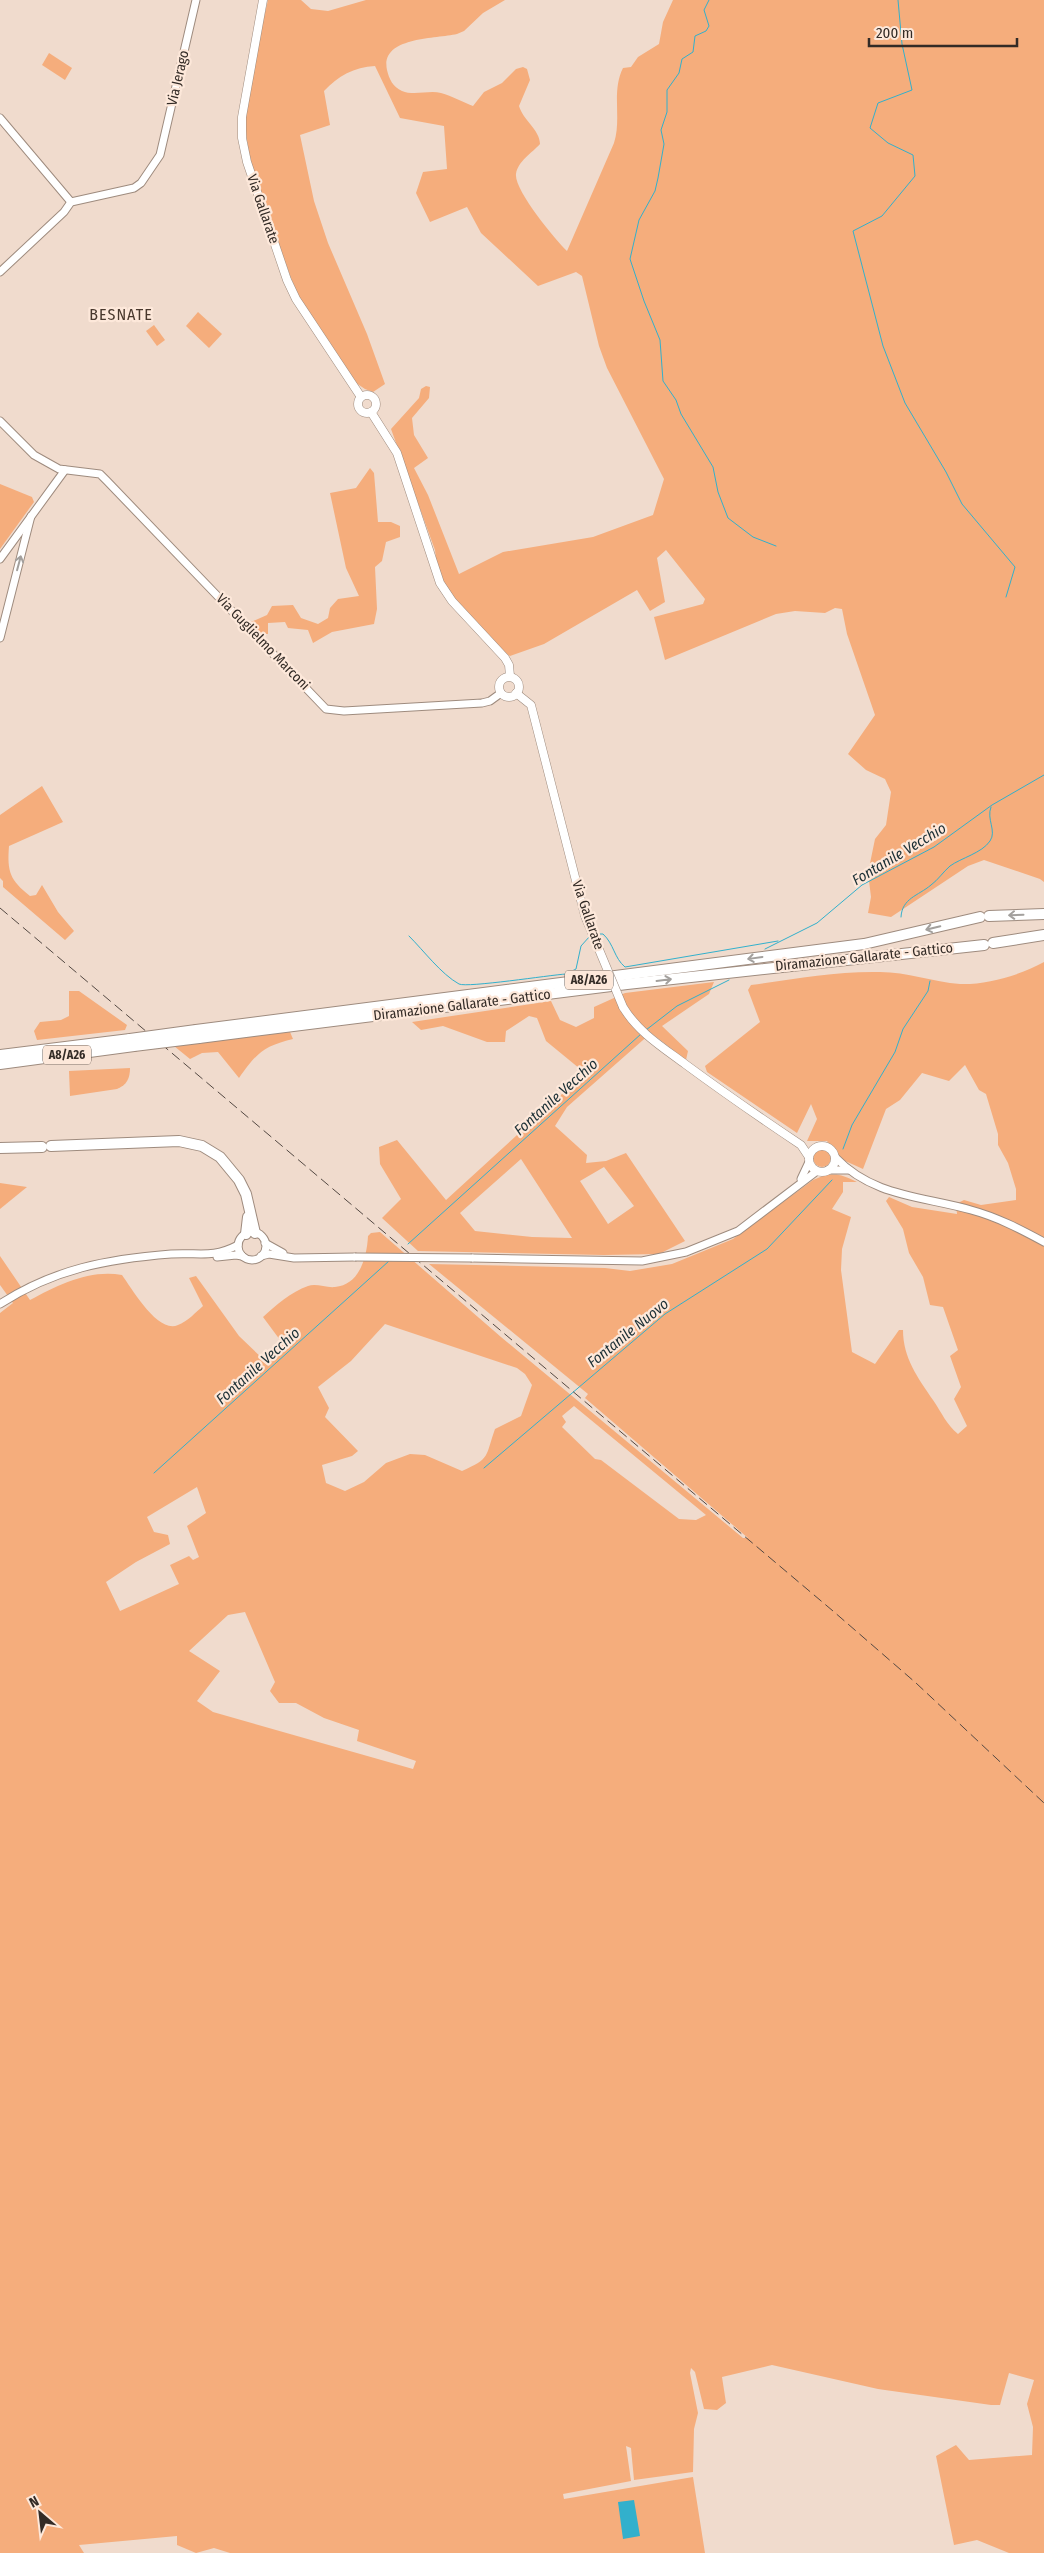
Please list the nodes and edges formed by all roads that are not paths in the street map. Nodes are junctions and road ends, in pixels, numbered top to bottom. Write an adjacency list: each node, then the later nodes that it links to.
1 (196, 0): 4 (street, Via Jerago)
2 (263, 0): 6 (main road, Via Gallarate)
3 (0, 118): 4 (street)
4 (70, 202): 5 (street)
5 (0, 272)
6 (361, 397): 7 (main road); 7 (main road)
7 (372, 412): 13 (main road)
8 (0, 422): 9 (street)
9 (65, 470): 10 (street); 14 (street, Via Guglielmo Marconi)
10 (31, 516): 11 (street); 12 (street, one-way to 10)
11 (0, 559)
12 (0, 638)
13 (510, 676): 14 (main road); 15 (main road)
14 (501, 693): 15 (main road)
15 (516, 694): 22 (main road, Via Gallarate, bridge)
16 (1044, 914): 18 (highway, Diramazione Gallarate - Gattico / A8/A26, one-way to 18)
17 (1044, 935): 18 (highway, Diramazione Gallarate - Gattico / A8/A26, one-way to 17)
18 (198, 1034): 20 (highway, Diramazione Gallarate - Gattico / A8/A26, bridge)
19 (0, 1053): 20 (highway)
20 (29, 1056): 21 (highway)
21 (0, 1066)
22 (802, 1146): 23 (main road); 26 (main road, Via Gallarate)
23 (818, 1146): 25 (main road); 26 (main road)
24 (0, 1148): 31 (highway)
25 (834, 1157): 27 (main road); 28 (street)
26 (809, 1160): 29 (main road); 30 (street)
27 (828, 1170): 28 (street); 29 (main road)
28 (848, 1170): 32 (street)
29 (817, 1171): 30 (street)
30 (798, 1183): 37 (street, bridge)
31 (250, 1233): 33 (street); 34 (street)
32 (1044, 1242)
33 (265, 1243): 36 (street); 37 (street)
34 (238, 1245): 35 (street); 38 (street)
35 (242, 1256): 36 (street); 38 (street)
36 (261, 1256): 37 (street)
37 (336, 1257)
38 (150, 1258): 39 (street)
39 (0, 1304)

